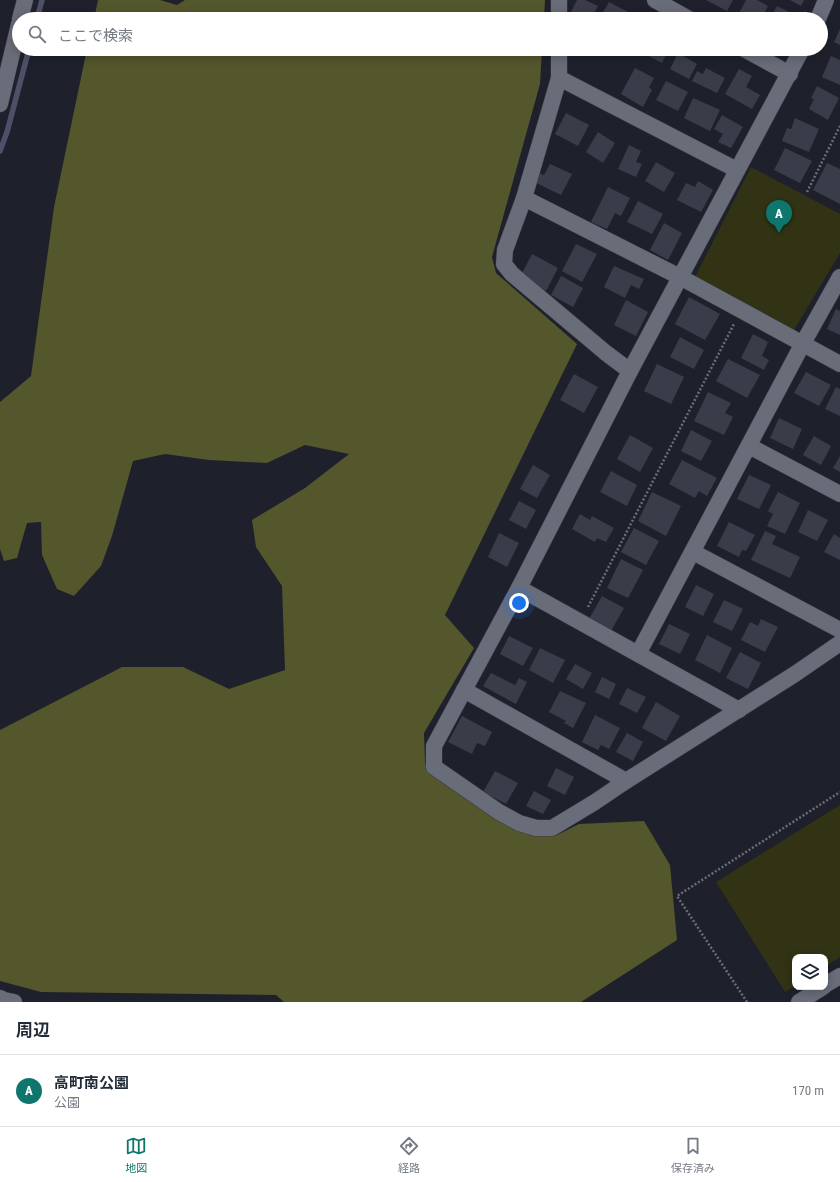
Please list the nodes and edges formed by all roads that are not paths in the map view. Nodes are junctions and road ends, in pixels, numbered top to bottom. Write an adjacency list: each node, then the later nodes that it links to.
1 (25, 0): 5 (street)
2 (559, 0): 6 (street)
3 (655, 0): 7 (street)
4 (826, 0): 8 (street)
5 (22, 12)
6 (559, 12)
7 (676, 12)
8 (821, 12)
9 (12, 53): 15 (street)
10 (559, 56): 14 (street)
11 (757, 56): 13 (street)
12 (799, 56): 13 (street)
13 (790, 74): 16 (street)
14 (559, 78): 16 (street); 17 (street)
15 (0, 104)
16 (737, 170): 19 (street)
17 (524, 198): 19 (street); 22 (street)
18 (840, 277): 20 (street)
19 (680, 278): 20 (street); 22 (street)
20 (802, 345): 21 (street); 23 (street)
21 (840, 364)
22 (630, 371): 26 (street)
23 (749, 446): 24 (street); 25 (street)
24 (840, 494)
25 (693, 552): 27 (street); 29 (street)
26 (519, 588): 29 (street); 30 (street)
27 (840, 630)
28 (840, 643): 31 (street)
29 (638, 654): 31 (street)
30 (464, 690): 32 (street); 32 (street)
31 (739, 710): 32 (street)
32 (626, 781)
33 (840, 976): 34 (street)
34 (828, 984)
35 (818, 990): 38 (street)
36 (0, 998): 37 (street)
37 (14, 1002)
38 (799, 1002)

